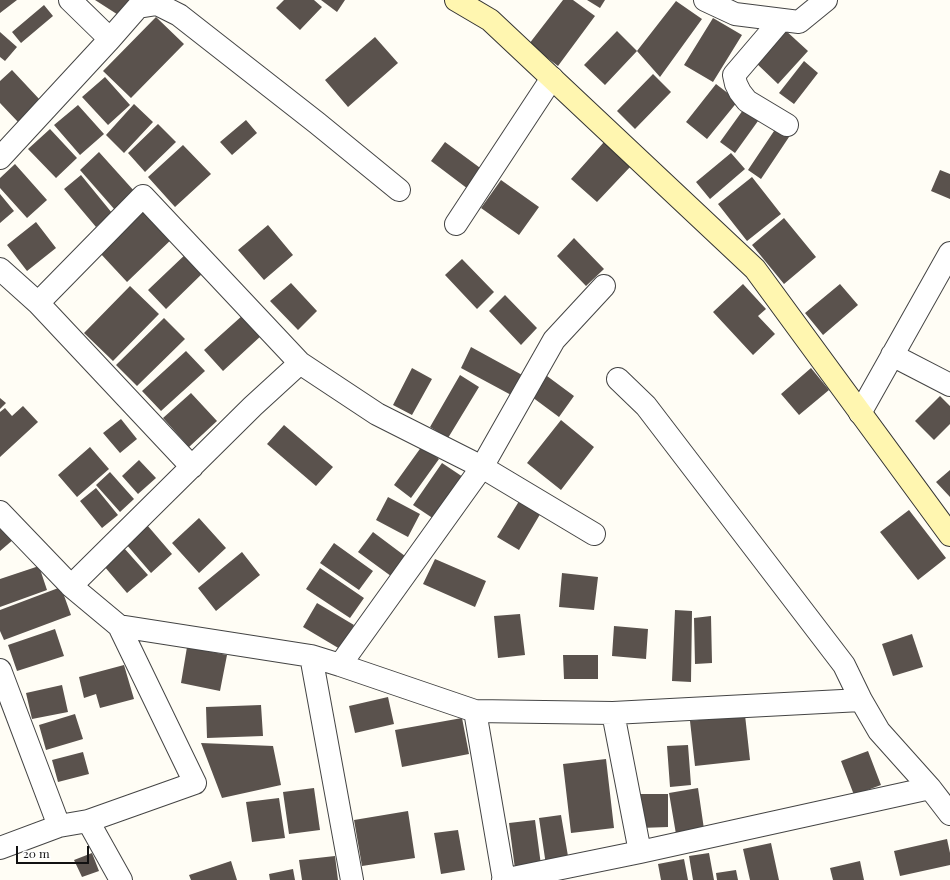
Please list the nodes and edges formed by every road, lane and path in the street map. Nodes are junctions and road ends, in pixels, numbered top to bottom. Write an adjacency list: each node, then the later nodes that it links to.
1 (70, 0): 7 (street)
2 (456, 0): 5 (street)
3 (706, 0): 6 (street)
4 (826, 0): 6 (street)
5 (479, 6): 8 (street)
6 (780, 20): 9 (street)
7 (110, 39): 10 (street); 11 (street)
8 (552, 78): 12 (street); 21 (street)
9 (787, 125)
10 (0, 158)
11 (399, 190)
12 (456, 224)
13 (950, 253): 17 (street)
14 (0, 269): 16 (street)
15 (604, 286): 23 (street)
16 (38, 303): 18 (street); 22 (street)
17 (892, 356): 20 (street); 21 (street)
18 (300, 363): 22 (street); 23 (street)
19 (618, 379): 32 (street)
20 (950, 385)
21 (860, 412): 26 (street)
22 (192, 467): 27 (street)
23 (482, 468): 25 (street); 30 (street)
24 (0, 512): 27 (street)
25 (594, 534)
26 (950, 535)
27 (71, 586): 28 (street)
28 (119, 626): 29 (street); 37 (street)
29 (311, 656): 30 (street); 42 (street)
30 (340, 665): 33 (street)
31 (0, 670): 38 (street)
32 (861, 700): 34 (street); 35 (street)
33 (475, 711): 34 (street); 43 (street)
34 (613, 713): 40 (street)
35 (930, 788): 36 (street); 40 (street)
36 (950, 814)
37 (88, 821): 38 (street); 41 (street)
38 (59, 826): 39 (street)
39 (0, 848)
40 (640, 852): 43 (street)
41 (121, 880)
42 (352, 880)
43 (503, 880)

